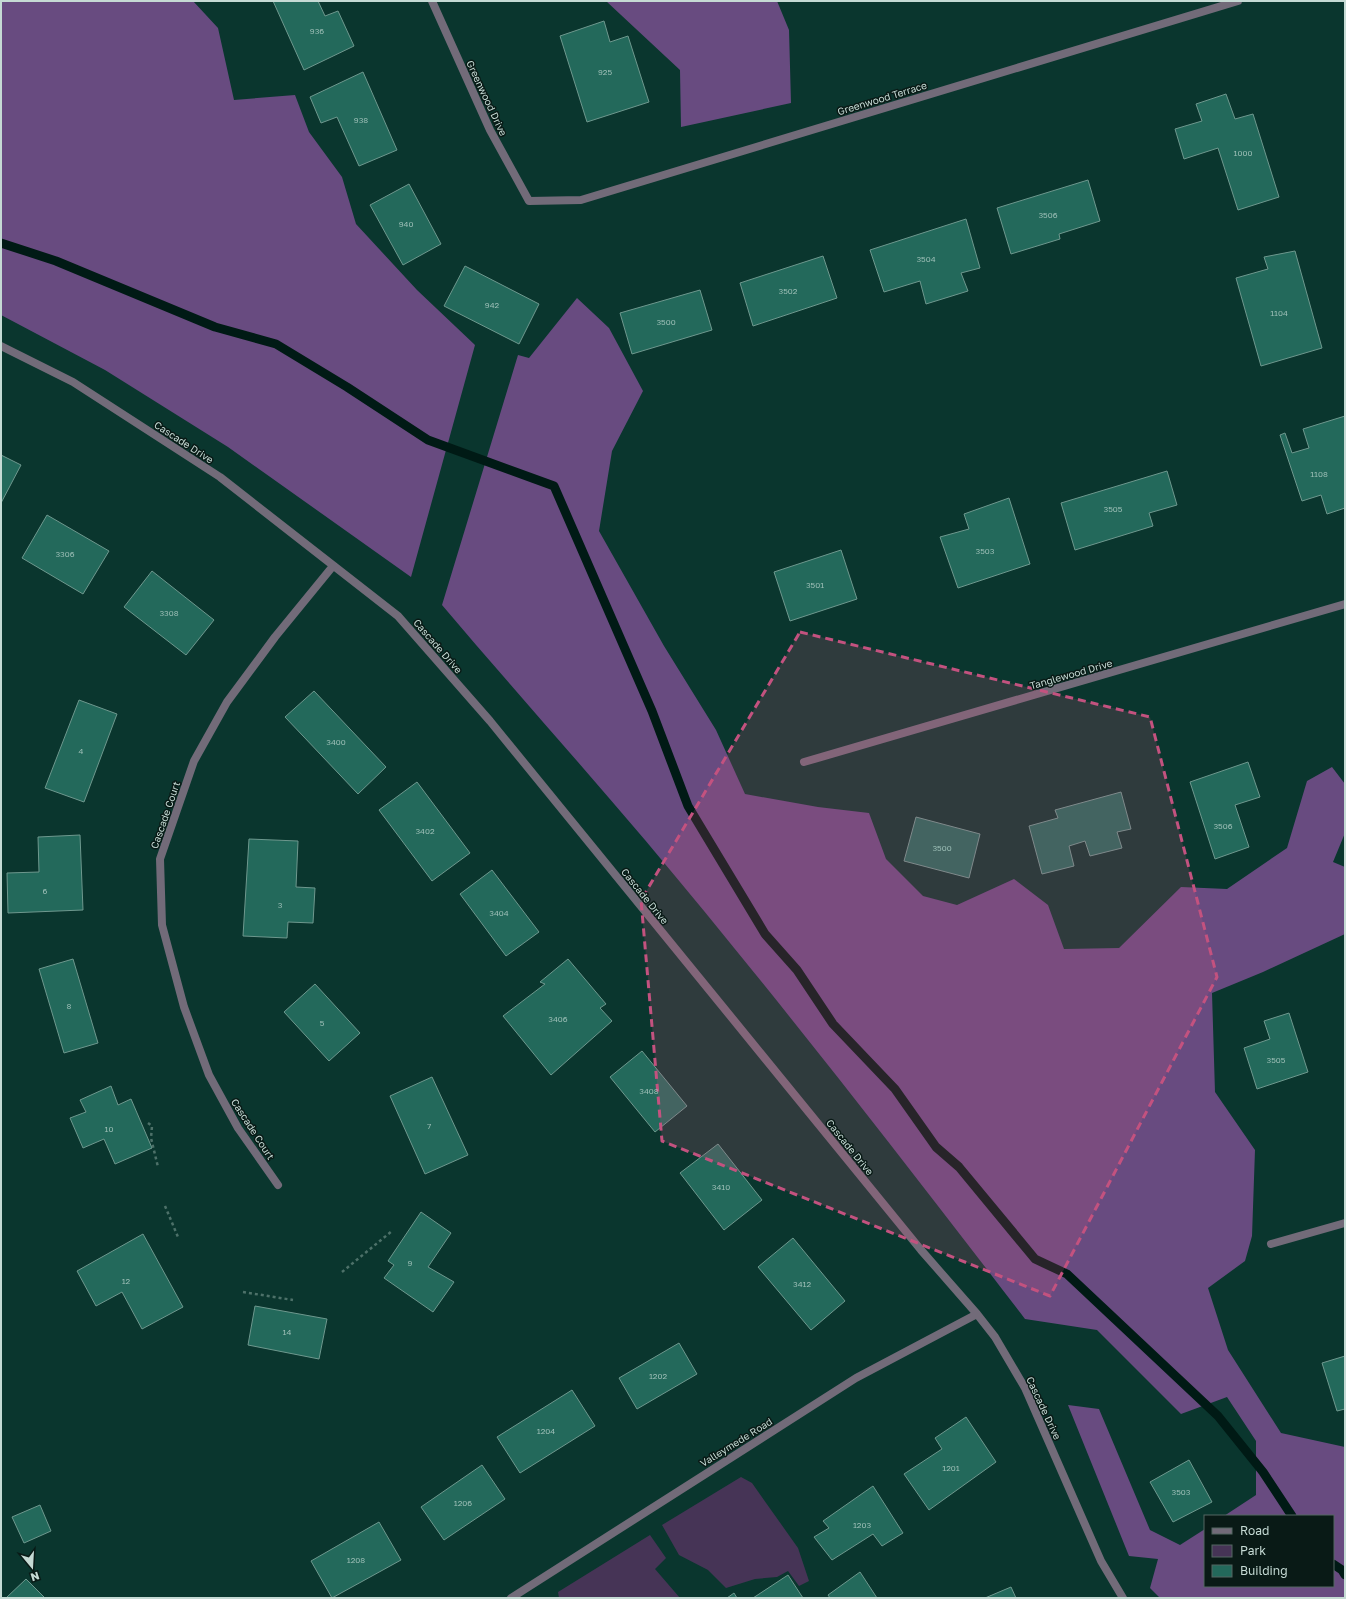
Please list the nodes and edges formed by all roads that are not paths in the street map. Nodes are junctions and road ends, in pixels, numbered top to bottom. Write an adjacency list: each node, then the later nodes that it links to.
1 (432, 1): 3 (street, Greenwood Drive)
2 (1238, 1): 3 (street, Greenwood Terrace)
3 (529, 201)
4 (1, 346): 5 (street, Cascade Drive)
5 (332, 566): 8 (street, Cascade Court); 11 (street, Cascade Drive)
6 (1345, 604): 7 (street, Tanglewood Drive)
7 (804, 762)
8 (278, 1185)
9 (1345, 1223): 10 (street)
10 (1271, 1244)
11 (977, 1314): 12 (street, Valleymede Road); 13 (street, Cascade Drive)
12 (511, 1598)
13 (1123, 1598)

